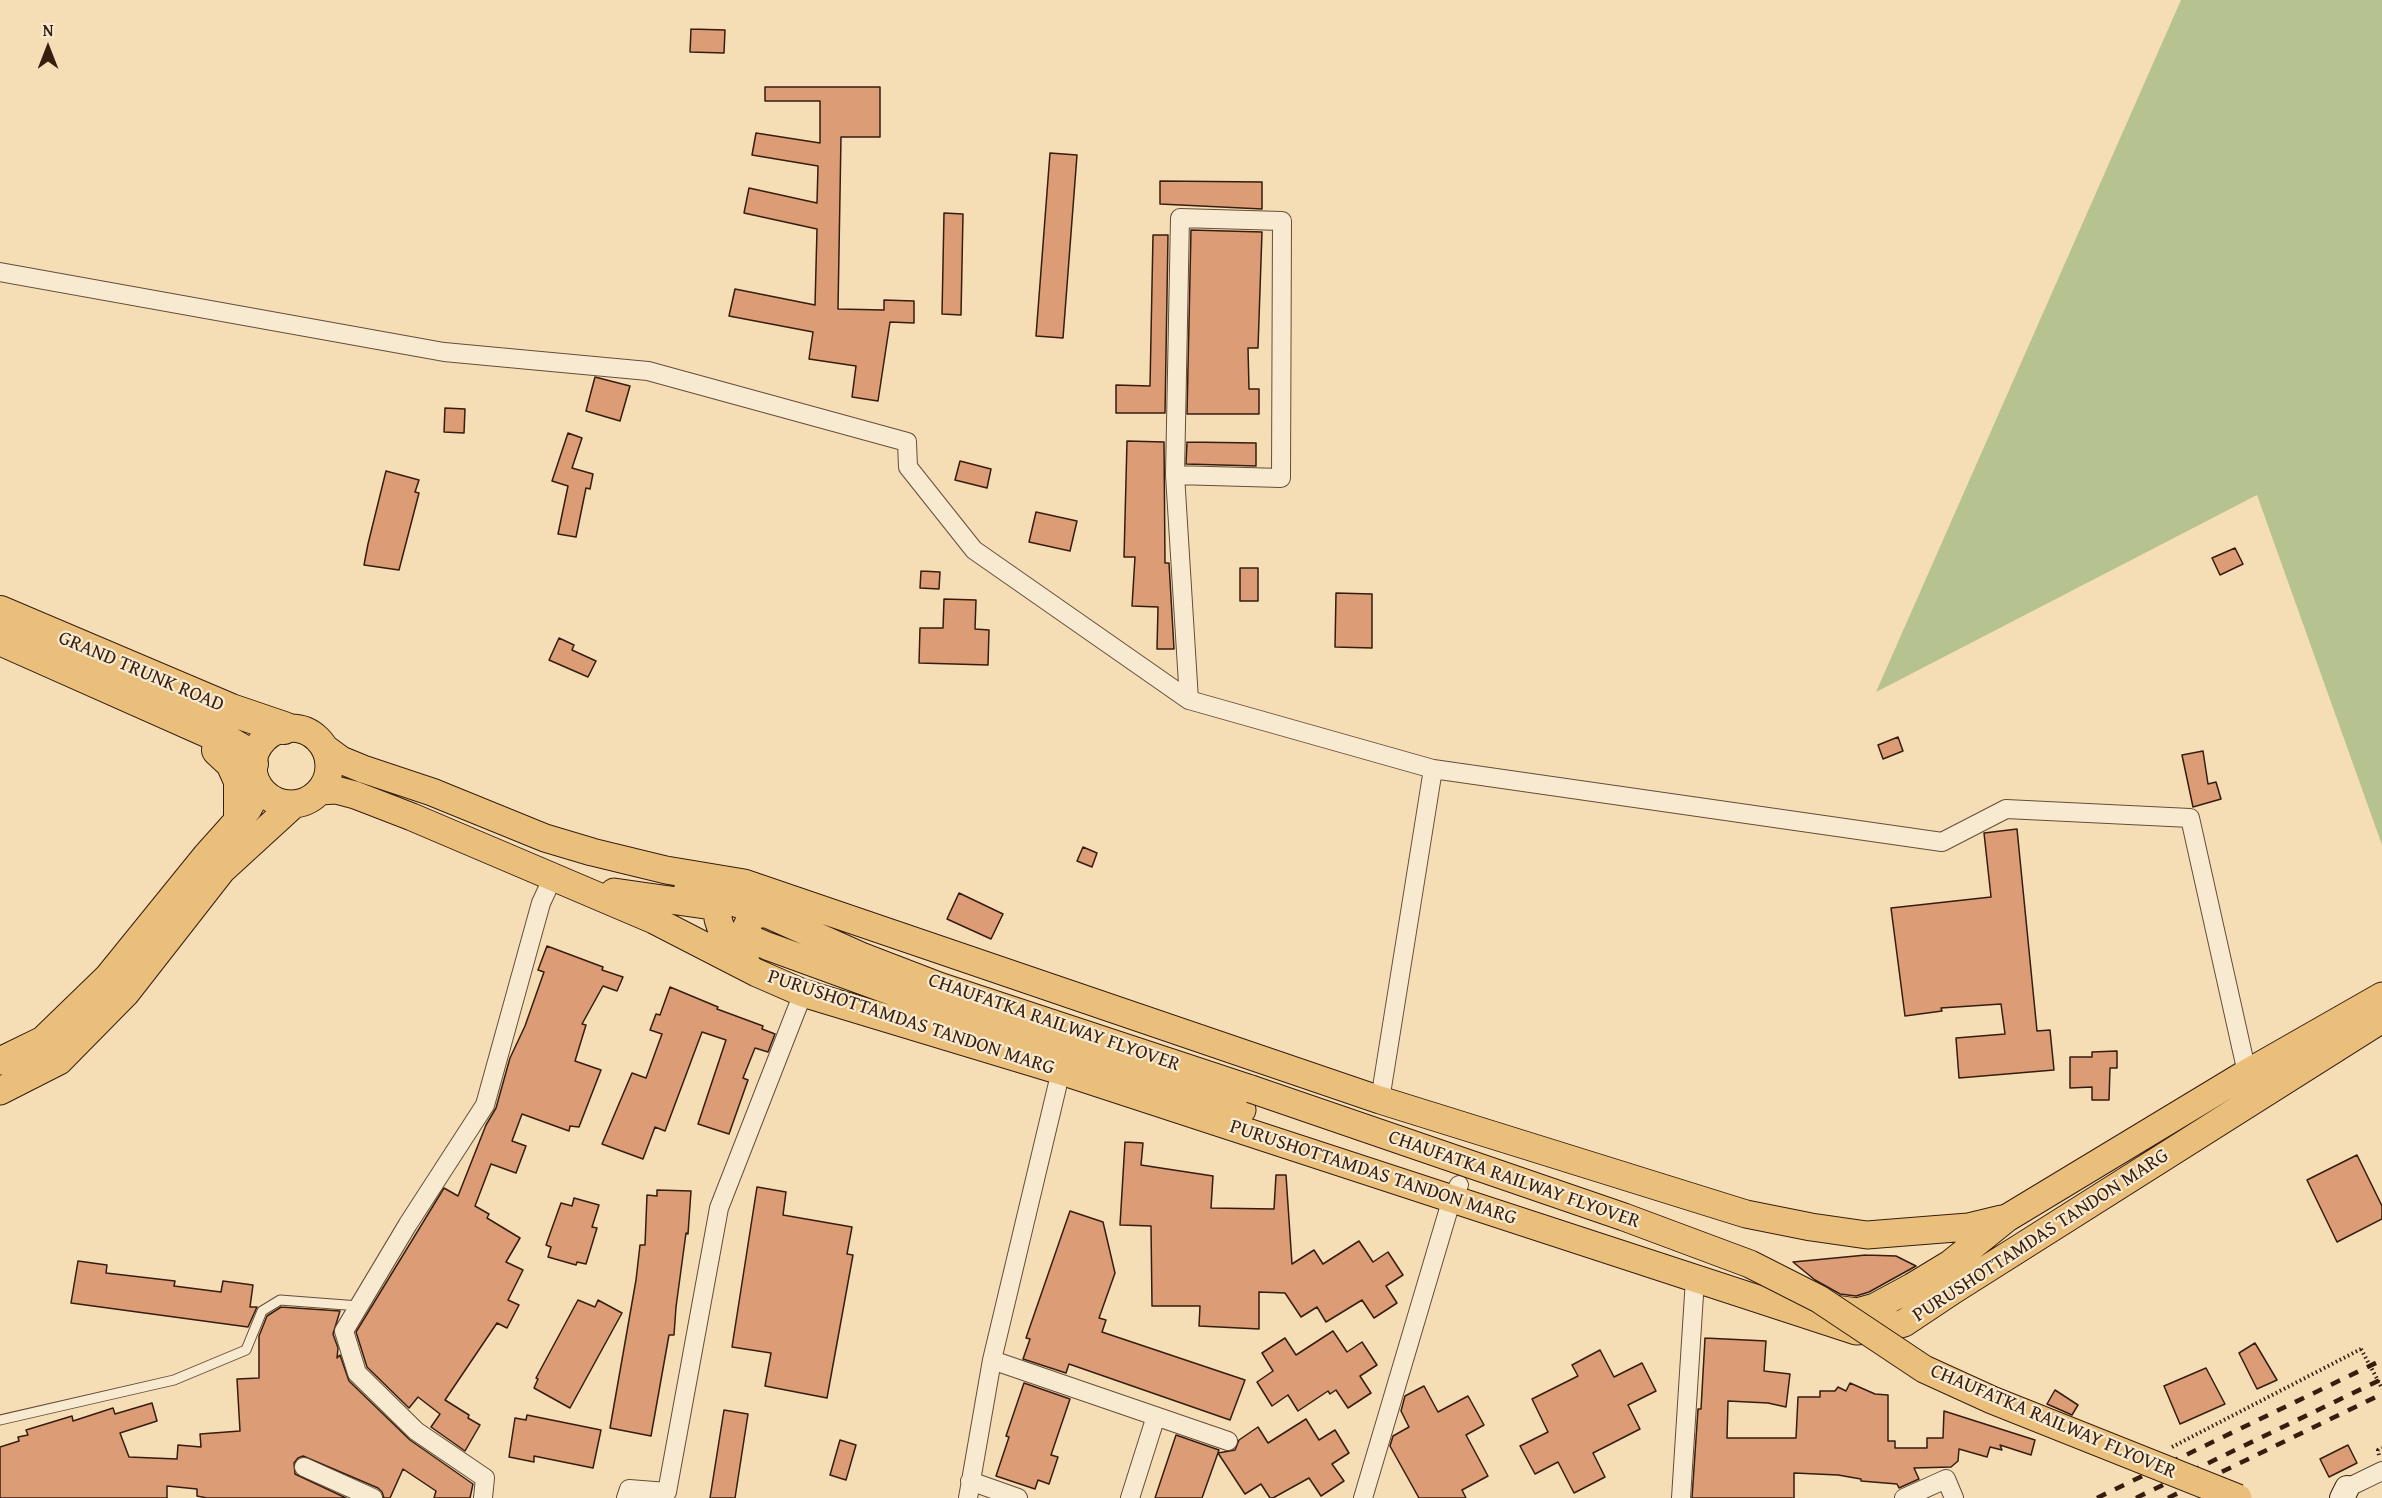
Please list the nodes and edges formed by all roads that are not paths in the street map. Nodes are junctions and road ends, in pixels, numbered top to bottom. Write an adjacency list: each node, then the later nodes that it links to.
1 (0, 272): 5 (street)
2 (1175, 475): 2 (street); 5 (street)
3 (0, 612): 7 (highway, GRAND TRUNK ROAD)
4 (0, 639): 6 (highway, GRAND TRUNK ROAD)
5 (1189, 700): 9 (street)
6 (195, 726): 10 (highway, GRAND TRUNK ROAD); 14 (highway)
7 (284, 729): 8 (main road); 10 (main road)
8 (326, 749): 11 (main road); 15 (main road)
9 (1433, 769): 26 (street); 28 (street)
10 (256, 776): 13 (main road); 14 (main road)
11 (320, 791): 12 (main road, PURUSHOTTAMDAS TANDON MARG); 13 (main road)
12 (370, 801): 14 (main road); 17 (main road, PURUSHOTTAMDAS TANDON MARG)
13 (292, 804): 14 (main road)
14 (252, 824): 16 (main road)
15 (592, 852): 18 (main road); 28 (main road)
16 (218, 858): 24 (main road); 27 (main road)
17 (562, 881): 18 (main road); 20 (main road, PURUSHOTTAMDAS TANDON MARG); 32 (street)
18 (725, 904): 19 (main road, CHAUFATKA RAILWAY FLYOVER); 20 (main road)
19 (767, 914): 25 (main road); 50 (main road, CHAUFATKA RAILWAY FLYOVER, bridge)
20 (757, 973): 21 (main road, PURUSHOTTAMDAS TANDON MARG)
21 (803, 993): 25 (main road, PURUSHOTTAMDAS TANDON MARG); 43 (street)
22 (2382, 996): 26 (main road)
23 (2382, 1019): 31 (main road, PURUSHOTTAMDAS TANDON MARG)
24 (0, 1061)
25 (1064, 1061): 29 (main road); 33 (street)
26 (2247, 1073): 30 (main road)
27 (0, 1091)
28 (1380, 1100): 30 (main road)
29 (1456, 1191): 30 (main road); 31 (main road, PURUSHOTTAMDAS TANDON MARG); 46 (street)
30 (2007, 1218)
31 (1695, 1279): 47 (street)
32 (359, 1306): 35 (lane); 42 (street)
33 (992, 1360): 34 (street); 39 (street)
34 (1156, 1416): 36 (street); 45 (street)
35 (0, 1420)
36 (1228, 1441)
37 (304, 1467): 41 (street)
38 (2382, 1471): 40 (street)
39 (969, 1489): 44 (street)
40 (2344, 1493)
41 (373, 1498)
42 (483, 1498)
43 (626, 1498)
44 (1018, 1498)
45 (1130, 1498)
46 (1363, 1498)
47 (1681, 1498)
48 (1904, 1498): 49 (street)
49 (1954, 1498)
50 (2238, 1498)

